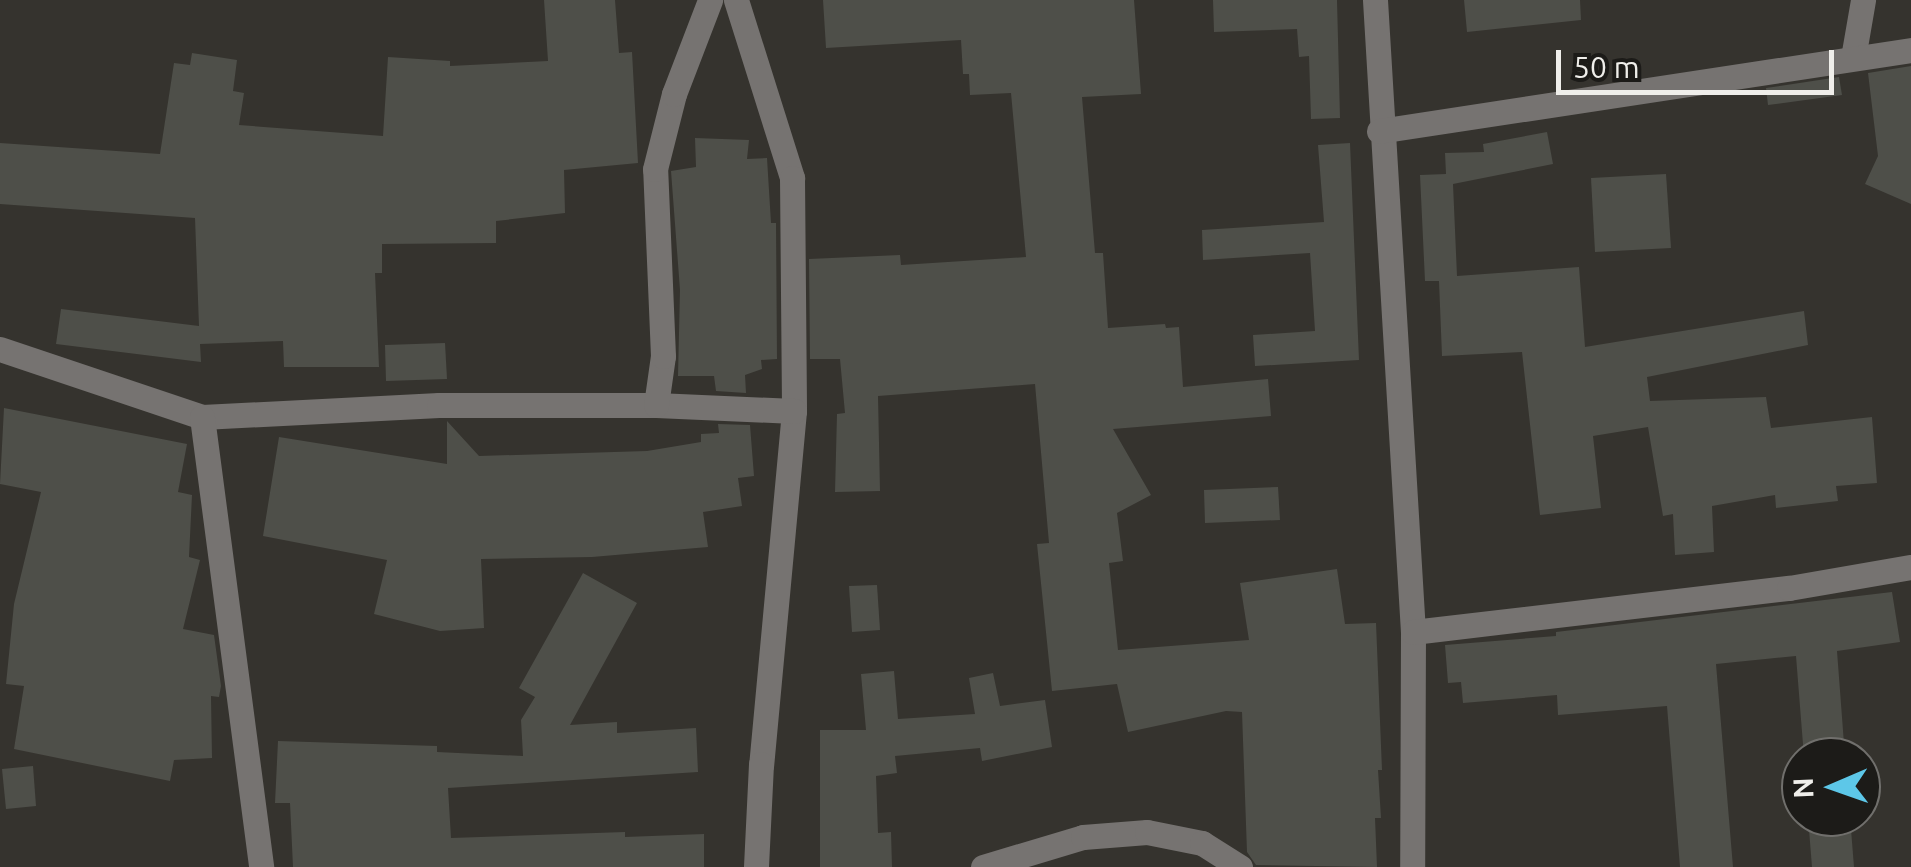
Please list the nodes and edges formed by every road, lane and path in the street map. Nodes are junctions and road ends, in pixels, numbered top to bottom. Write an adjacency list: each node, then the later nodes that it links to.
1 (710, 0): 9 (street)
2 (736, 0): 10 (street)
3 (1375, 0): 7 (street)
4 (1863, 0): 6 (street)
5 (1911, 50): 6 (street)
6 (1853, 58): 7 (street)
7 (1379, 130): 13 (street)
8 (0, 349): 11 (street)
9 (656, 405): 10 (street); 11 (street)
10 (794, 411): 15 (street)
11 (202, 417): 14 (street)
12 (1911, 567): 13 (street)
13 (1413, 632): 18 (street)
14 (261, 867)
15 (756, 867)
16 (983, 867): 17 (street)
17 (1240, 867)
18 (1412, 867)

